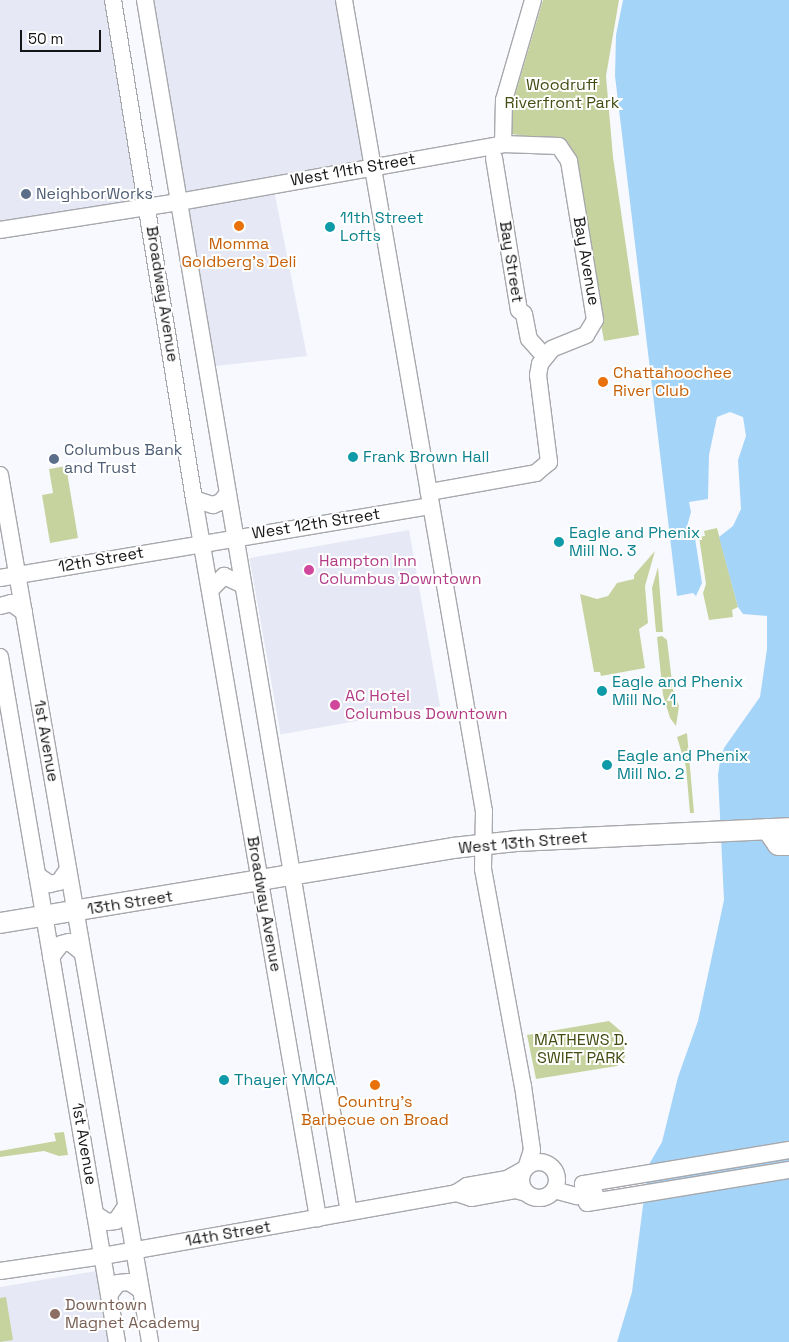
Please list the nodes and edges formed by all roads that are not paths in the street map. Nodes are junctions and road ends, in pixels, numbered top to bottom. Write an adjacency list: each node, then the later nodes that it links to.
1 (113, 0): 10 (street, Broadway Avenue)
2 (145, 0): 9 (street, Broadway Avenue)
3 (344, 0): 8 (street)
4 (533, 0): 5 (street)
5 (503, 144): 6 (street, West 11th Street); 8 (street, West 11th Street)
6 (559, 146): 12 (street, Bay Avenue)
7 (494, 158): 12 (street, Bay Street)
8 (373, 167): 9 (street, West 11th Street); 16 (street)
9 (179, 202): 10 (street, West 11th Street); 14 (street, Broadway Avenue)
10 (148, 207): 11 (street, West 11th Street); 15 (street, Broadway Avenue)
11 (0, 230)
12 (545, 357): 16 (street, West 12th Street)
13 (0, 475): 17 (street, 1st Avenue)
14 (228, 493): 15 (street); 18 (street, Broadway Avenue)
15 (194, 499): 19 (street, Broadway Avenue)
16 (430, 499): 18 (street, West 12th Street); 41 (street)
17 (5, 537): 20 (street, 1st Avenue)
18 (235, 537): 19 (street, West 12th Street); 22 (street, Broadway Avenue)
19 (202, 543): 20 (street, 12th Street); 23 (street, Broadway Avenue)
20 (17, 575): 21 (street, 12th Street); 25 (street, 1st Avenue)
21 (0, 578)
22 (243, 585): 23 (street); 32 (street, Broadway Avenue)
23 (210, 590): 33 (street, Broadway Avenue)
24 (0, 606): 25 (street)
25 (24, 612): 30 (street, 1st Avenue)
26 (0, 657): 31 (street, 1st Avenue)
27 (789, 828): 28 (main road, West 13th Street)
28 (766, 829): 29 (main road); 32 (main road, West 13th Street)
29 (789, 845)
30 (68, 869): 31 (street); 34 (street, 1st Avenue)
31 (37, 875): 35 (street, 1st Avenue)
32 (293, 876): 33 (main road, West 13th Street); 48 (street, Broadway Avenue)
33 (261, 883): 34 (main road, 13th Street); 50 (street, Broadway Avenue)
34 (75, 911): 35 (main road, 13th Street); 37 (street, 1st Avenue)
35 (44, 916): 36 (main road, 13th Street); 38 (street, 1st Avenue)
36 (0, 924)
37 (82, 952): 38 (street); 47 (street, 1st Avenue)
38 (51, 957): 49 (street, 1st Avenue)
39 (789, 1150): 46 (street)
40 (789, 1160): 46 (street)
41 (528, 1162): 43 (street); 44 (street, 14th Street); 45 (street)
42 (789, 1170): 46 (street)
43 (554, 1190): 45 (street, 14th Street); 46 (street)
44 (456, 1193): 45 (street, 14th Street); 48 (street, 14th Street)
45 (526, 1193)
46 (585, 1195)
47 (126, 1206): 49 (street); 51 (street, 1st Avenue)
48 (349, 1212): 50 (street, 14th Street)
49 (96, 1214): 52 (street, 1st Avenue)
50 (318, 1218): 51 (street, 14th Street)
51 (134, 1251): 52 (street, 14th Street); 54 (street, 1st Avenue)
52 (103, 1256): 53 (street, 14th Street); 55 (street, 1st Avenue)
53 (0, 1271)
54 (141, 1290): 55 (street); 57 (street, 1st Avenue)
55 (109, 1295): 56 (street, 1st Avenue)
56 (117, 1342)
57 (150, 1342)

